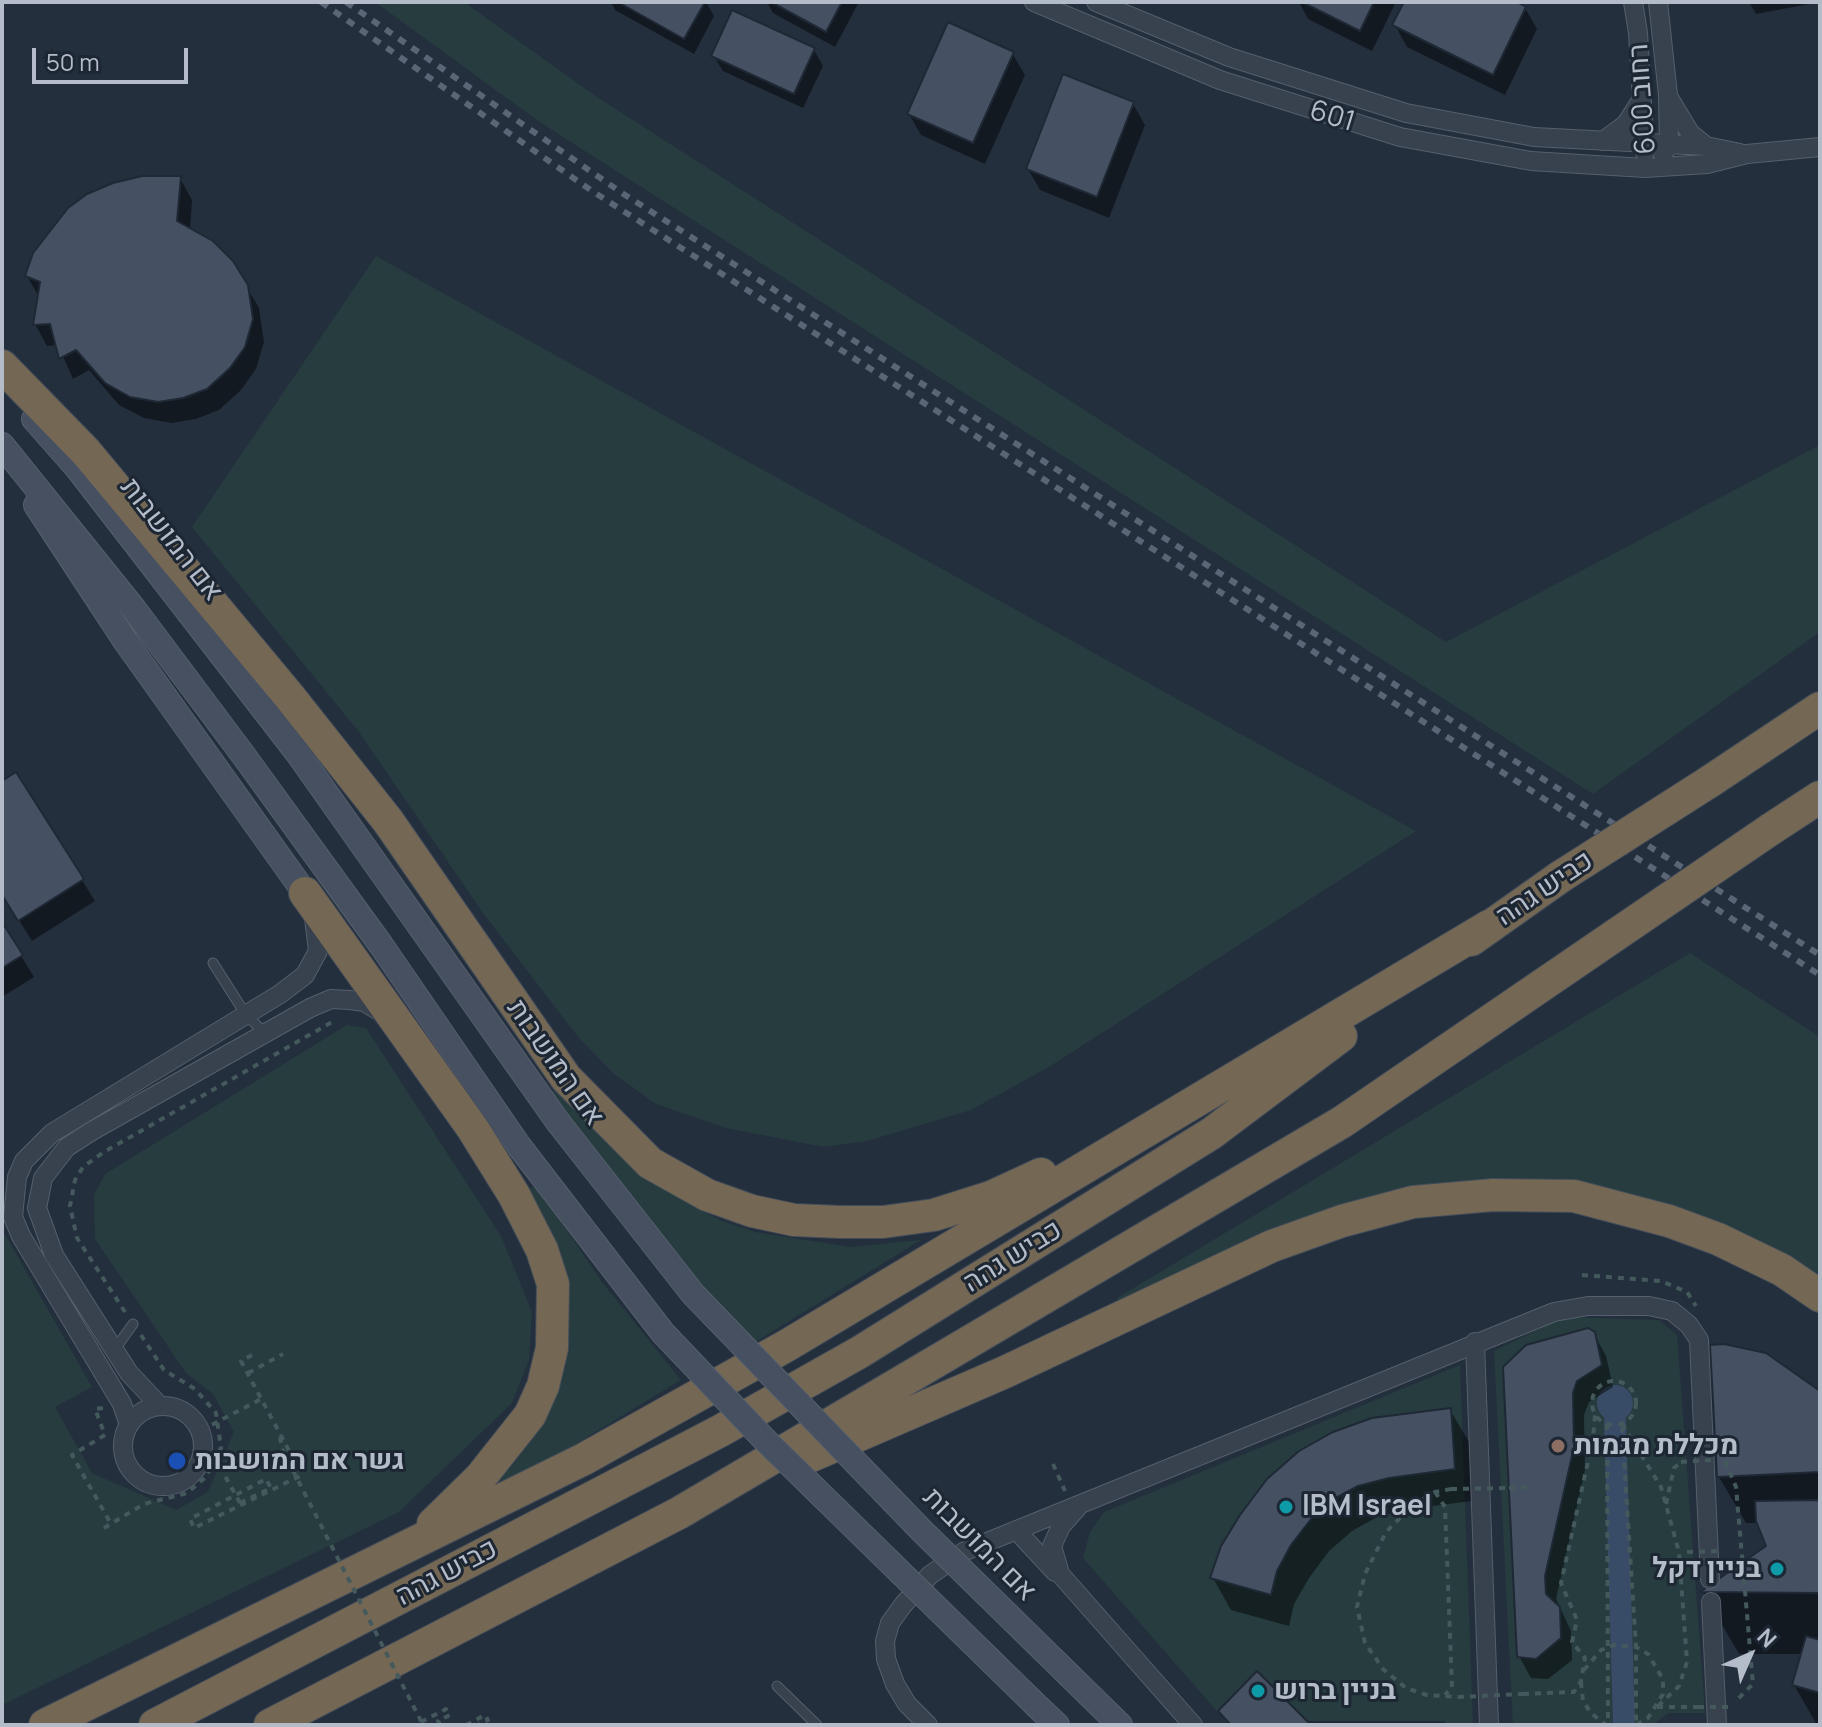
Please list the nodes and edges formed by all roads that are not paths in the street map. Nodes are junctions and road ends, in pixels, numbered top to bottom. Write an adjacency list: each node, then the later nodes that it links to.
1 (1034, 2): 13 (street, 601)
2 (1096, 2): 7 (street, 601)
3 (1633, 2): 6 (street, רחוב 600)
4 (1658, 2): 5 (street, רחוב 600)
5 (1668, 95): 9 (street, רחוב 600); 10 (street)
6 (1643, 97): 7 (street); 8 (street, רחוב 600)
7 (1603, 141): 8 (street, 601)
8 (1645, 143): 9 (street, 601); 13 (street, רחוב 600)
9 (1669, 145): 10 (street, 601); 13 (street, רחוב 600)
10 (1706, 146): 12 (street, 601)
11 (1820, 147): 12 (street)
12 (1747, 154): 13 (street, 601)
13 (1645, 168)
14 (2, 366): 25 (highway)
15 (2, 384): 46 (main road, אם המושבות, bridge)
16 (2, 446): 19 (main road); 40 (main road, bridge)
17 (1820, 708): 20 (highway, כביש גהה, bridge)
18 (1820, 797): 33 (highway, כביש גהה, bridge)
19 (305, 893): 22 (street); 23 (highway)
20 (1489, 926): 25 (highway); 42 (highway, כביש גהה)
21 (213, 963): 22 (lane)
22 (246, 1015): 24 (lane); 31 (street)
23 (404, 1032): 24 (street); 35 (highway)
24 (266, 1033): 29 (street)
25 (1196, 1103): 35 (highway)
26 (1820, 1296): 33 (highway)
27 (133, 1324): 29 (lane)
28 (1475, 1342): 32 (street); 36 (street); 48 (street)
29 (114, 1352): 30 (street)
30 (160, 1406): 31 (street); 31 (street)
31 (129, 1425)
32 (1076, 1506): 34 (street); 37 (street)
33 (679, 1513): 43 (highway, כביש גהה)
34 (1016, 1530): 37 (street); 45 (street)
35 (405, 1546): 41 (highway)
36 (1710, 1579)
37 (1065, 1582): 47 (street)
38 (1711, 1602): 49 (street)
39 (777, 1686): 44 (lane)
40 (1050, 1720)
41 (45, 1725)
42 (155, 1725)
43 (270, 1725)
44 (817, 1725)
45 (928, 1725)
46 (1120, 1725)
47 (1193, 1725)
48 (1489, 1725)
49 (1717, 1725)

